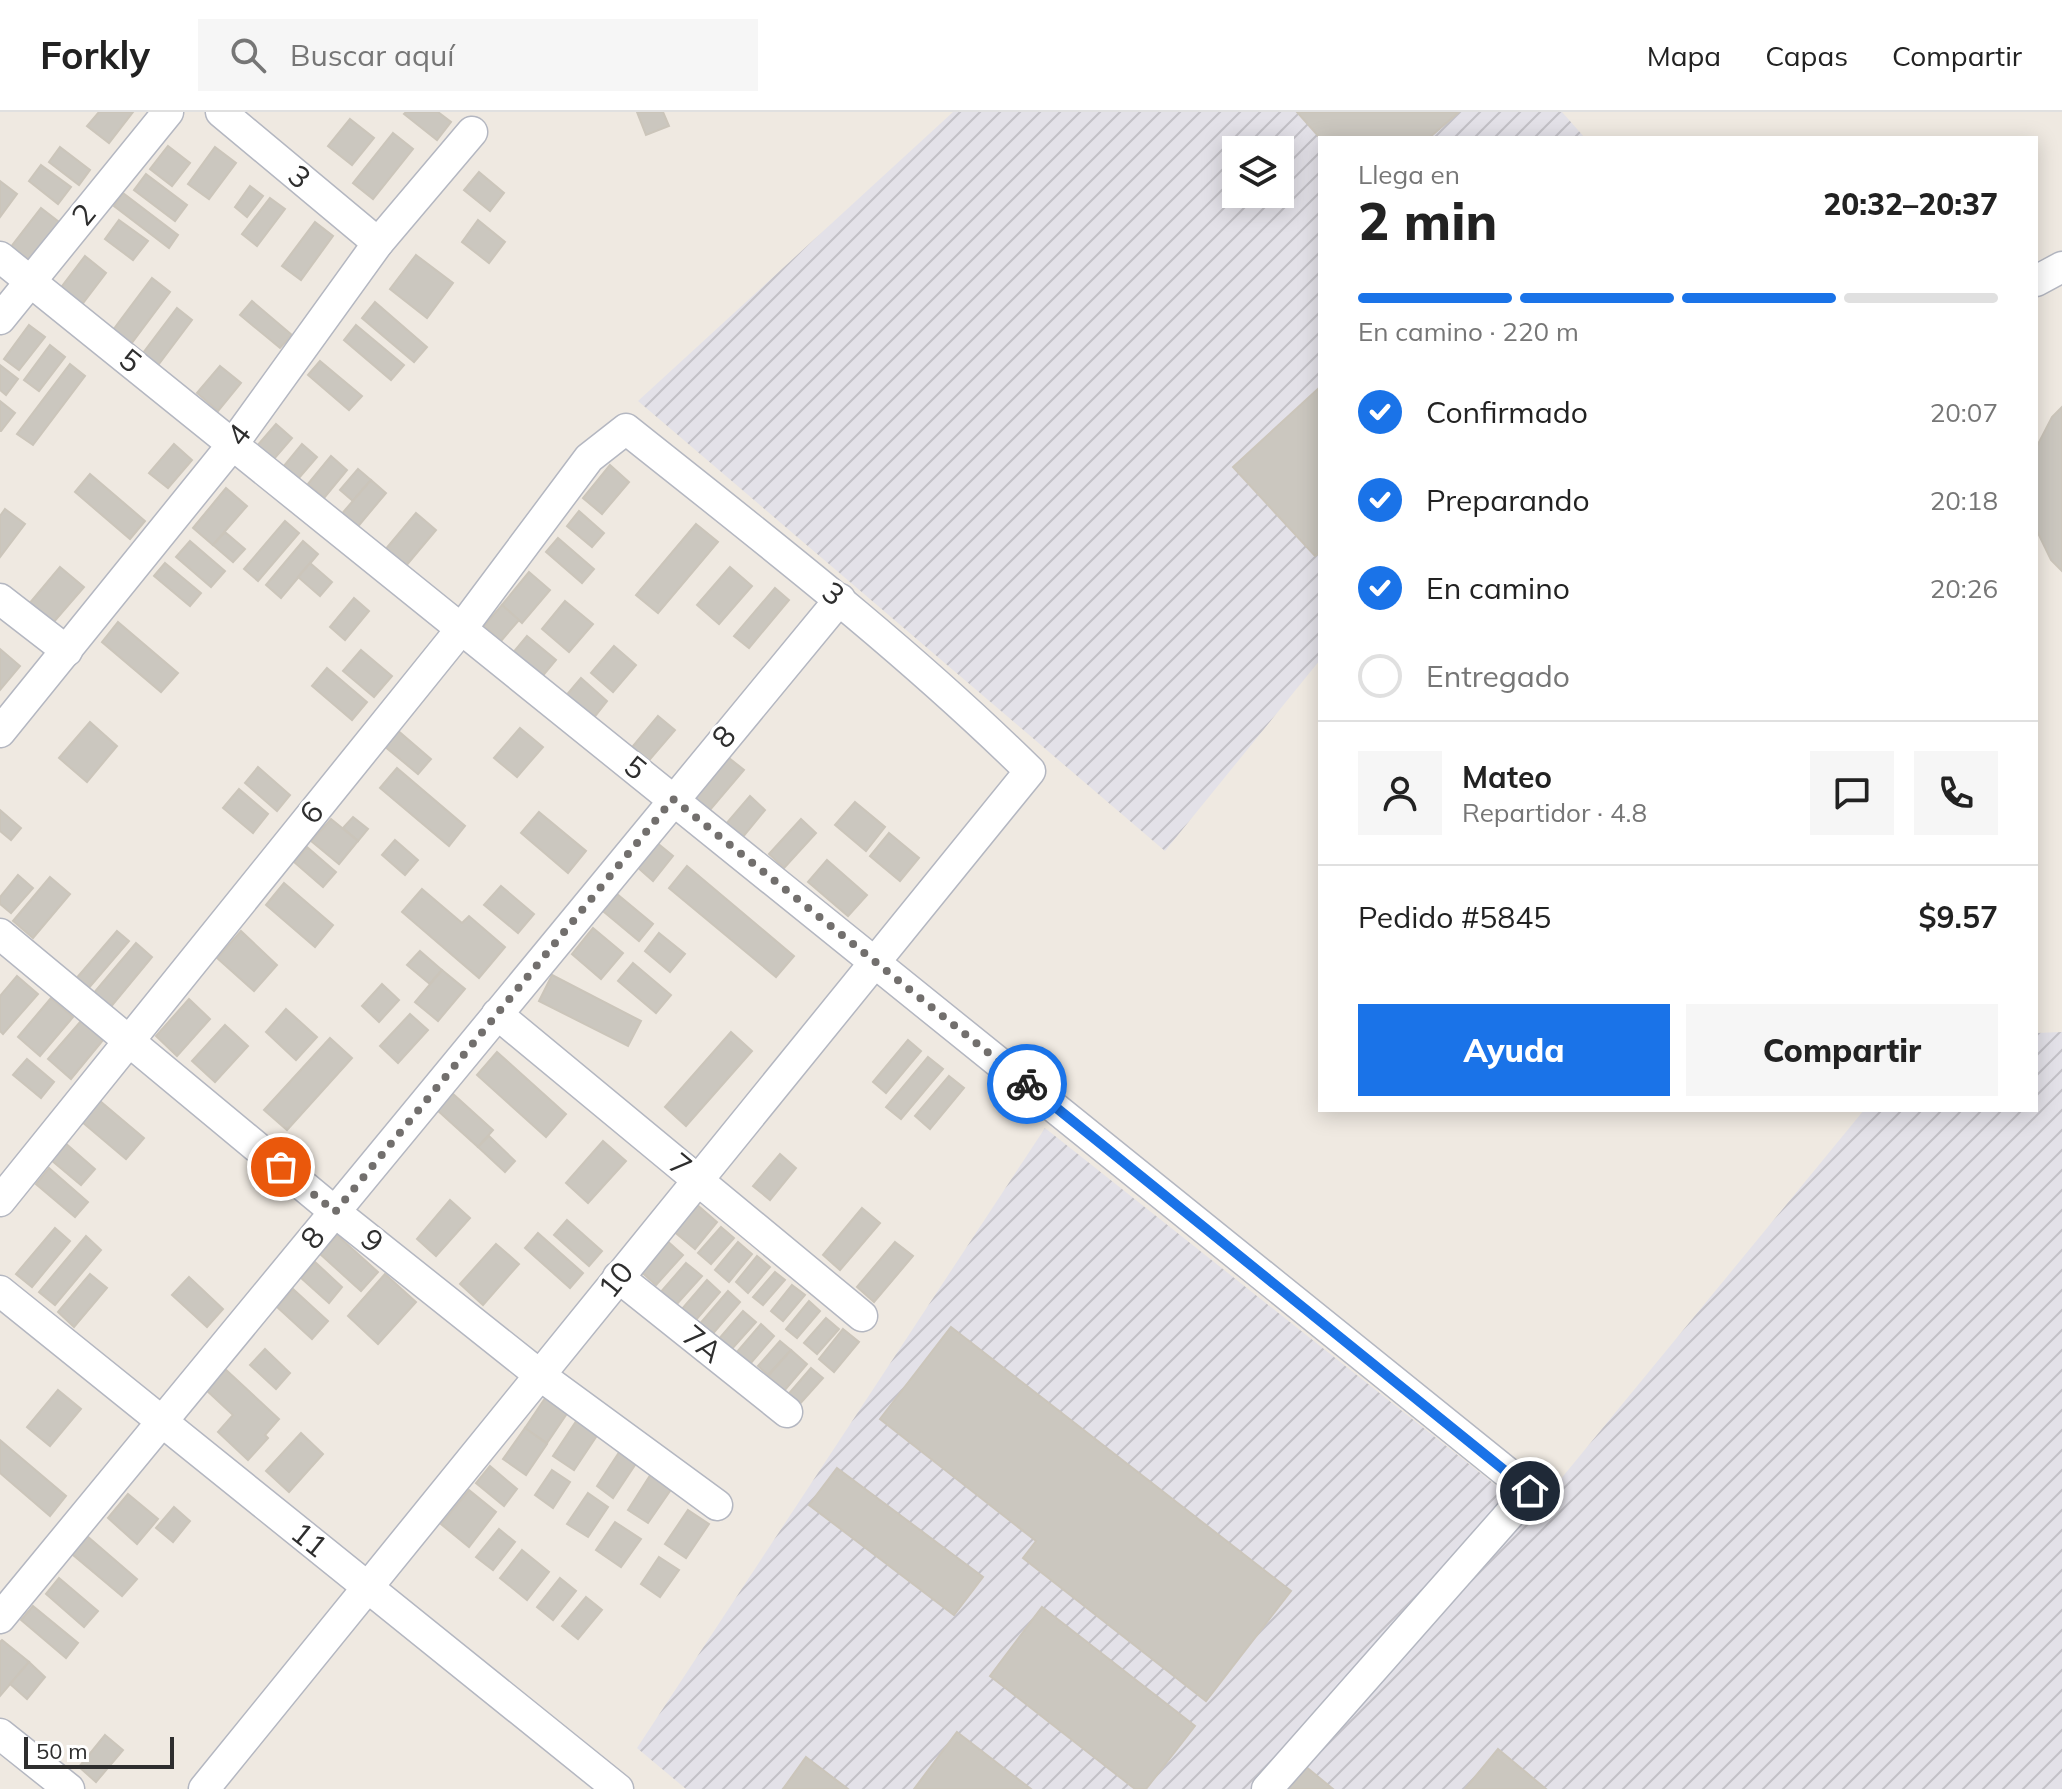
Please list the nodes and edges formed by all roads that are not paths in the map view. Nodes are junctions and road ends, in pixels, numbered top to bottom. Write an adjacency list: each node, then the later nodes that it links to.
1 (168, 112): 8 (street, 2)
2 (221, 112): 4 (street, 3)
3 (472, 132): 4 (street, 4)
4 (378, 243): 11 (street, 4)
5 (0, 257): 8 (street, 5)
6 (2062, 267): 7 (street)
7 (2038, 280)
8 (30, 281): 9 (street, 2); 11 (street, 5)
9 (0, 319)
10 (626, 429): 13 (street, 3); 14 (street, 6)
11 (233, 444): 14 (street, 5); 15 (street, 4)
12 (0, 599): 15 (street)
13 (840, 599): 17 (street, 3); 18 (street, 8)
14 (462, 628): 18 (street, 5); 22 (street, 6)
15 (67, 651): 16 (street, 4)
16 (0, 732)
17 (1030, 771): 20 (street, 10)
18 (673, 799): 20 (street, 5); 21 (street, 8)
19 (0, 934): 22 (street, 9)
20 (875, 962): 23 (street, 10); 39 (street, 5)
21 (497, 1014): 23 (street, 7); 25 (street, 8)
22 (128, 1042): 24 (street, 6); 25 (street, 9)
23 (699, 1180): 26 (street, 10); 28 (street, 7)
24 (0, 1201)
25 (335, 1212): 29 (street, 9); 31 (street, 8)
26 (618, 1277): 29 (street, 10); 30 (street, 7A)
27 (0, 1291): 31 (street, 11)
28 (862, 1316)
29 (541, 1376): 32 (street, 9); 33 (street, 10)
30 (787, 1412)
31 (163, 1422): 33 (street, 11); 34 (street, 8)
32 (717, 1505)
33 (369, 1588): 37 (street, 10); 38 (street, 11)
34 (0, 1618)
35 (0, 1734): 36 (street)
36 (69, 1789)
37 (204, 1789)
38 (618, 1789)
39 (1267, 1789)

